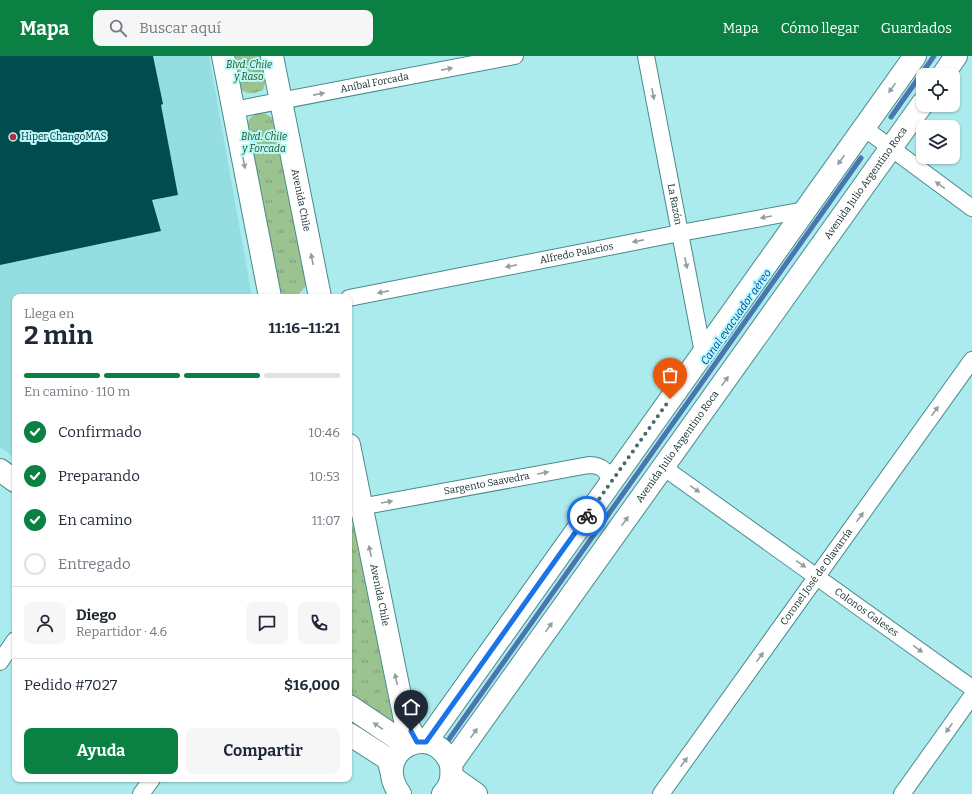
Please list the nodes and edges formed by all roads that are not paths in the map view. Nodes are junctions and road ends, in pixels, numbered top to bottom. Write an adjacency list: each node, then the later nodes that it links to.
1 (223, 56): 9 (main road)
2 (272, 56): 8 (main road, Avenida Chile)
3 (515, 56): 8 (street, Aníbal Forcada, one-way to 3)
4 (646, 56): 15 (street, La Razón, one-way to 15)
5 (915, 56): 11 (main road, one-way to 11)
6 (956, 56): 7 (main road)
7 (948, 68)
8 (281, 101): 9 (street, Aníbal Forcada); 17 (main road, Avenida Chile, one-way to 8)
9 (233, 110): 16 (main road, one-way to 16)
10 (916, 112): 12 (main road, Avenida Julio Argentino Roca)
11 (864, 128): 12 (street); 14 (main road, one-way to 14)
12 (890, 148): 13 (street, one-way to 12); 21 (main road, Avenida Julio Argentino Roca, one-way to 12)
13 (972, 208)
14 (805, 210): 15 (street, Alfredo Palacios, one-way to 15); 19 (main road)
15 (680, 233): 18 (street, Alfredo Palacios, one-way to 18); 19 (street, La Razón, one-way to 19)
16 (269, 294)
17 (319, 294)
18 (352, 297)
19 (703, 353): 25 (main road)
20 (972, 360): 27 (street, Coronel José de Olavarría, one-way to 20)
21 (663, 467): 27 (street, Colonos Galeses, one-way to 27); 35 (main road, Avenida Julio Argentino Roca, one-way to 21)
22 (0, 470): 24 (main road)
23 (352, 476): 26 (main road, Avenida Chile)
24 (12, 478)
25 (608, 486): 26 (street, Sargento Saavedra, one-way to 25); 34 (main road)
26 (355, 508): 34 (main road, Avenida Chile, one-way to 26)
27 (818, 576): 30 (street, Colonos Galeses, one-way to 30); 40 (street, Coronel José de Olavarría, one-way to 27)
28 (12, 644): 29 (street)
29 (0, 662)
30 (972, 688)
31 (972, 696): 41 (street, one-way to 41)
32 (352, 708): 34 (main road, one-way to 32)
33 (352, 736): 37 (main road)
34 (417, 743): 35 (main road); 37 (main road)
35 (449, 778): 39 (main road)
36 (150, 782): 38 (street)
37 (393, 786)
38 (141, 794)
39 (476, 794)
40 (661, 794)
41 (902, 794)

